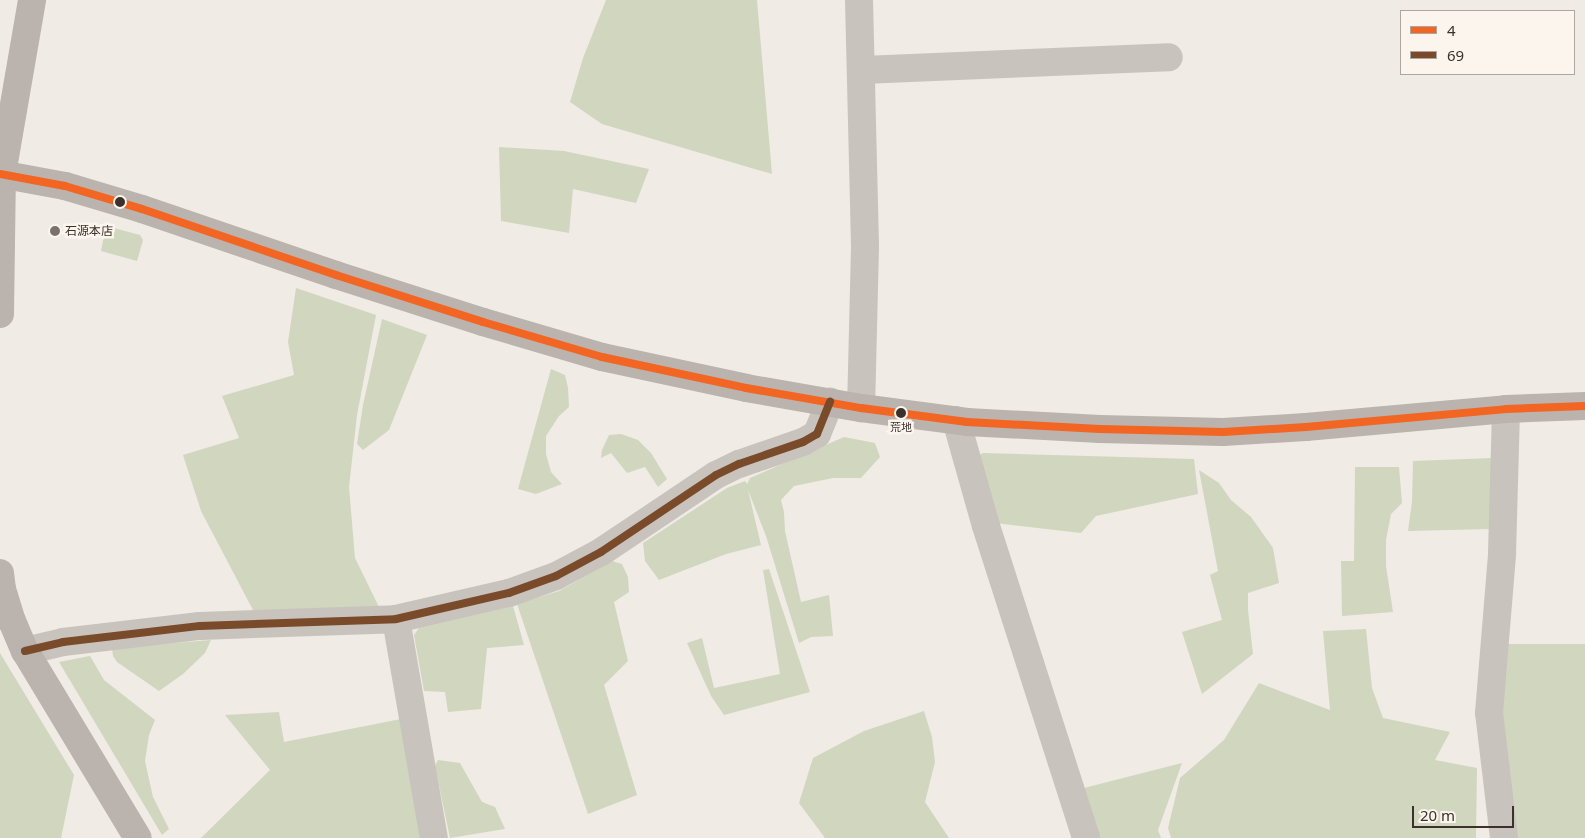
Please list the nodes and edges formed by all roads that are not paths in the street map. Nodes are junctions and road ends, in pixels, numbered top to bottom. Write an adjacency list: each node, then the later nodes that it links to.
1 (32, 0): 5 (main road)
2 (859, 0): 4 (street)
3 (1169, 57): 4 (street)
4 (863, 70): 9 (street)
5 (1, 174): 6 (main road); 7 (main road)
6 (0, 314)
7 (830, 402): 9 (main road); 13 (street)
8 (1585, 406): 10 (main road)
9 (861, 408): 11 (main road)
10 (1506, 409): 11 (main road); 18 (street)
11 (956, 420): 17 (street)
12 (0, 573): 14 (main road)
13 (396, 619): 14 (street); 16 (street)
14 (25, 651): 15 (main road)
15 (138, 838)
16 (434, 838)
17 (1086, 838)
18 (1504, 838)

